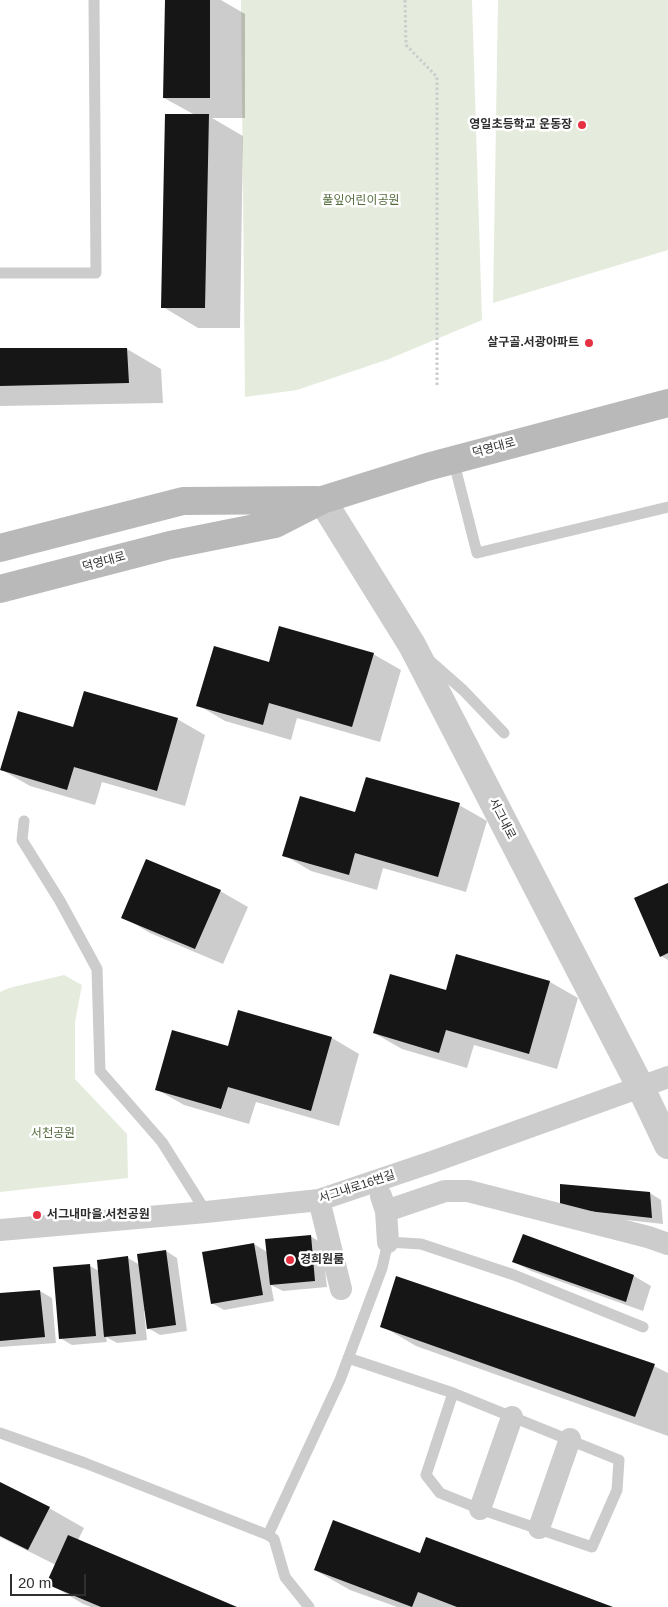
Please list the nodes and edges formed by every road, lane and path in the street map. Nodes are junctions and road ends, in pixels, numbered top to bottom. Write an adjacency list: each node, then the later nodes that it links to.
1 (94, 0): 3 (lane)
2 (405, 0): 4 (path)
3 (0, 273)
4 (437, 386)
5 (668, 403): 6 (main road, 덕영대로)
6 (453, 459): 7 (main road, 덕영대로); 8 (lane)
7 (322, 500): 9 (main road, 덕영대로); 10 (main road, 덕영대로); 11 (street, 서그내로)
8 (668, 507)
9 (0, 548)
10 (0, 589)
11 (412, 645): 12 (lane); 15 (street, 서그내로)
12 (504, 733)
13 (24, 821): 22 (lane)
14 (668, 1077): 15 (street, 서그내로16번길)
15 (640, 1086): 16 (street, 서그내로); 17 (street, 서그내로16번길)
16 (668, 1145)
17 (432, 1162): 18 (street, 서그내로16번길); 19 (street)
18 (375, 1181): 20 (street, 서그내로16번길); 21 (street)
19 (445, 1191): 21 (street); 25 (street)
20 (319, 1200): 22 (street, 서그내로16번길); 26 (street)
21 (386, 1210): 24 (street)
22 (206, 1212): 23 (street, 서그내로16번길)
23 (0, 1230)
24 (388, 1242): 27 (lane); 28 (lane)
25 (668, 1244)
26 (341, 1289)
27 (642, 1327)
28 (348, 1358): 29 (lane); 35 (lane)
29 (453, 1393): 30 (lane); 33 (lane)
30 (512, 1417): 32 (lane); 33 (street)
31 (0, 1433): 35 (lane)
32 (570, 1439): 34 (street); 34 (lane)
33 (480, 1509): 34 (lane)
34 (539, 1528)
35 (268, 1535): 36 (lane)
36 (309, 1607)

